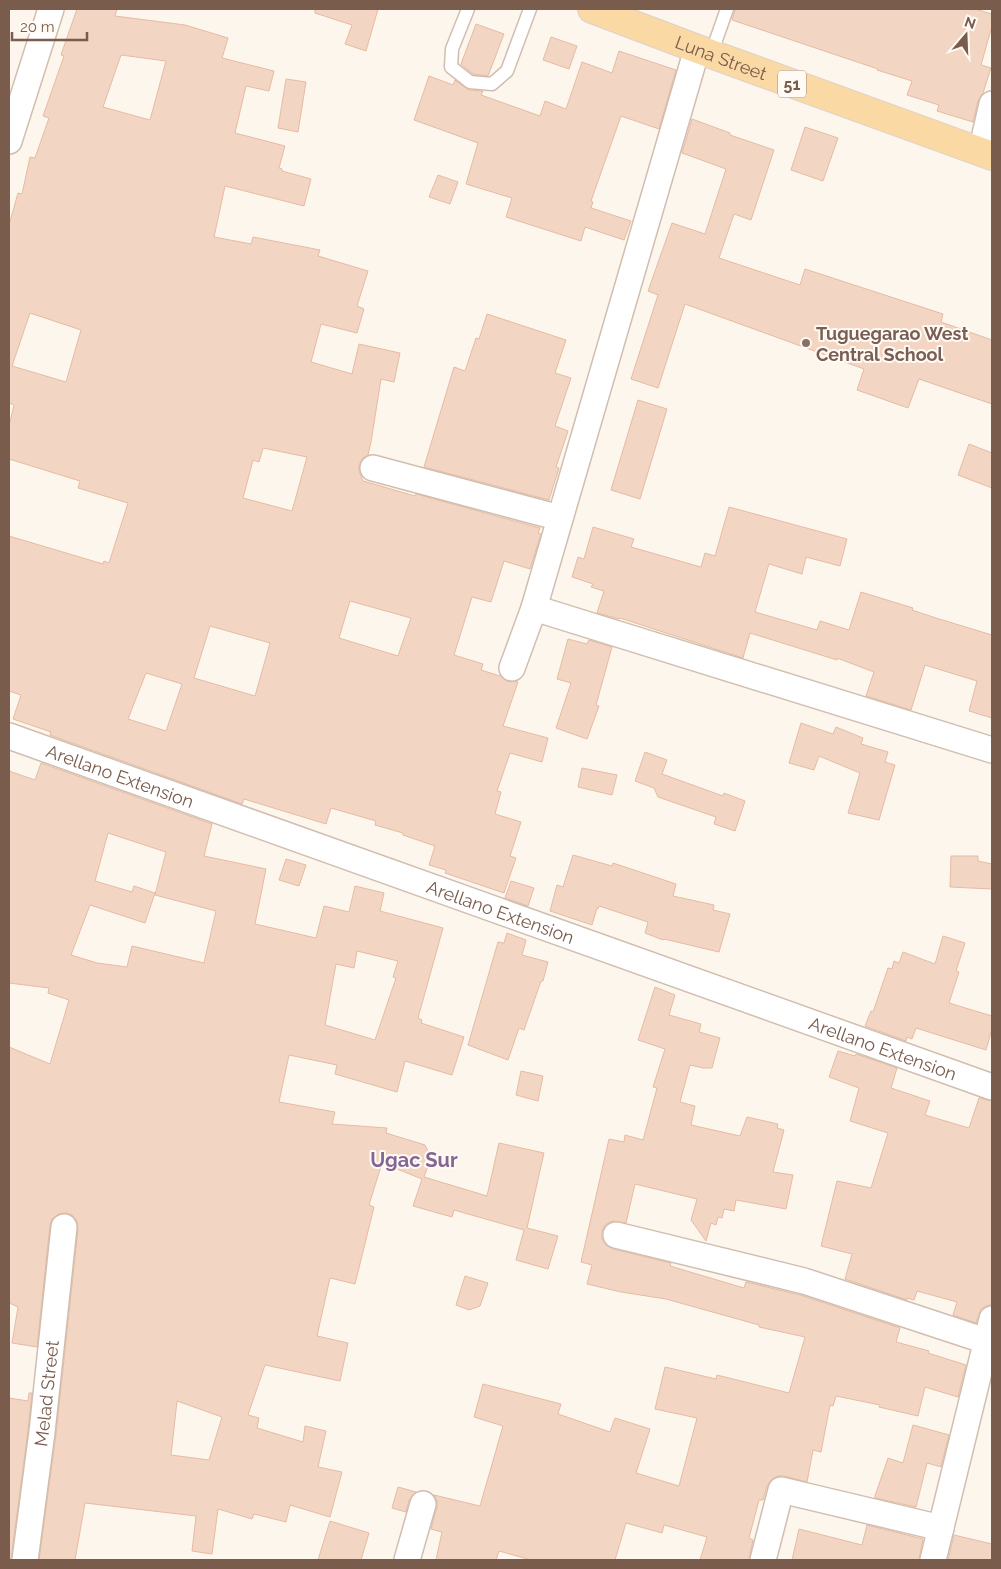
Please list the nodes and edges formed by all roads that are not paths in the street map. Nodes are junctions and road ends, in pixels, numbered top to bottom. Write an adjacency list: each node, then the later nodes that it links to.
1 (51, 9): 8 (street)
2 (468, 9): 3 (lane)
3 (530, 9)
4 (592, 9): 6 (main road, Luna Street / 51)
5 (727, 9): 6 (lane)
6 (704, 52): 9 (main road, Luna Street / 51); 11 (street)
7 (992, 104): 9 (street)
8 (9, 141)
9 (986, 154)
10 (373, 468): 11 (street)
11 (560, 518): 12 (street)
12 (534, 608): 13 (street); 15 (street)
13 (512, 668)
14 (9, 736): 16 (street, Arellano Extension)
15 (992, 750)
16 (992, 1087)
17 (64, 1227): 22 (street, Melad Street)
18 (616, 1235): 19 (street)
19 (990, 1334): 21 (street)
20 (423, 1504): 23 (street)
21 (941, 1528): 24 (street); 25 (street)
22 (25, 1560)
23 (407, 1560)
24 (763, 1560)
25 (933, 1560)

